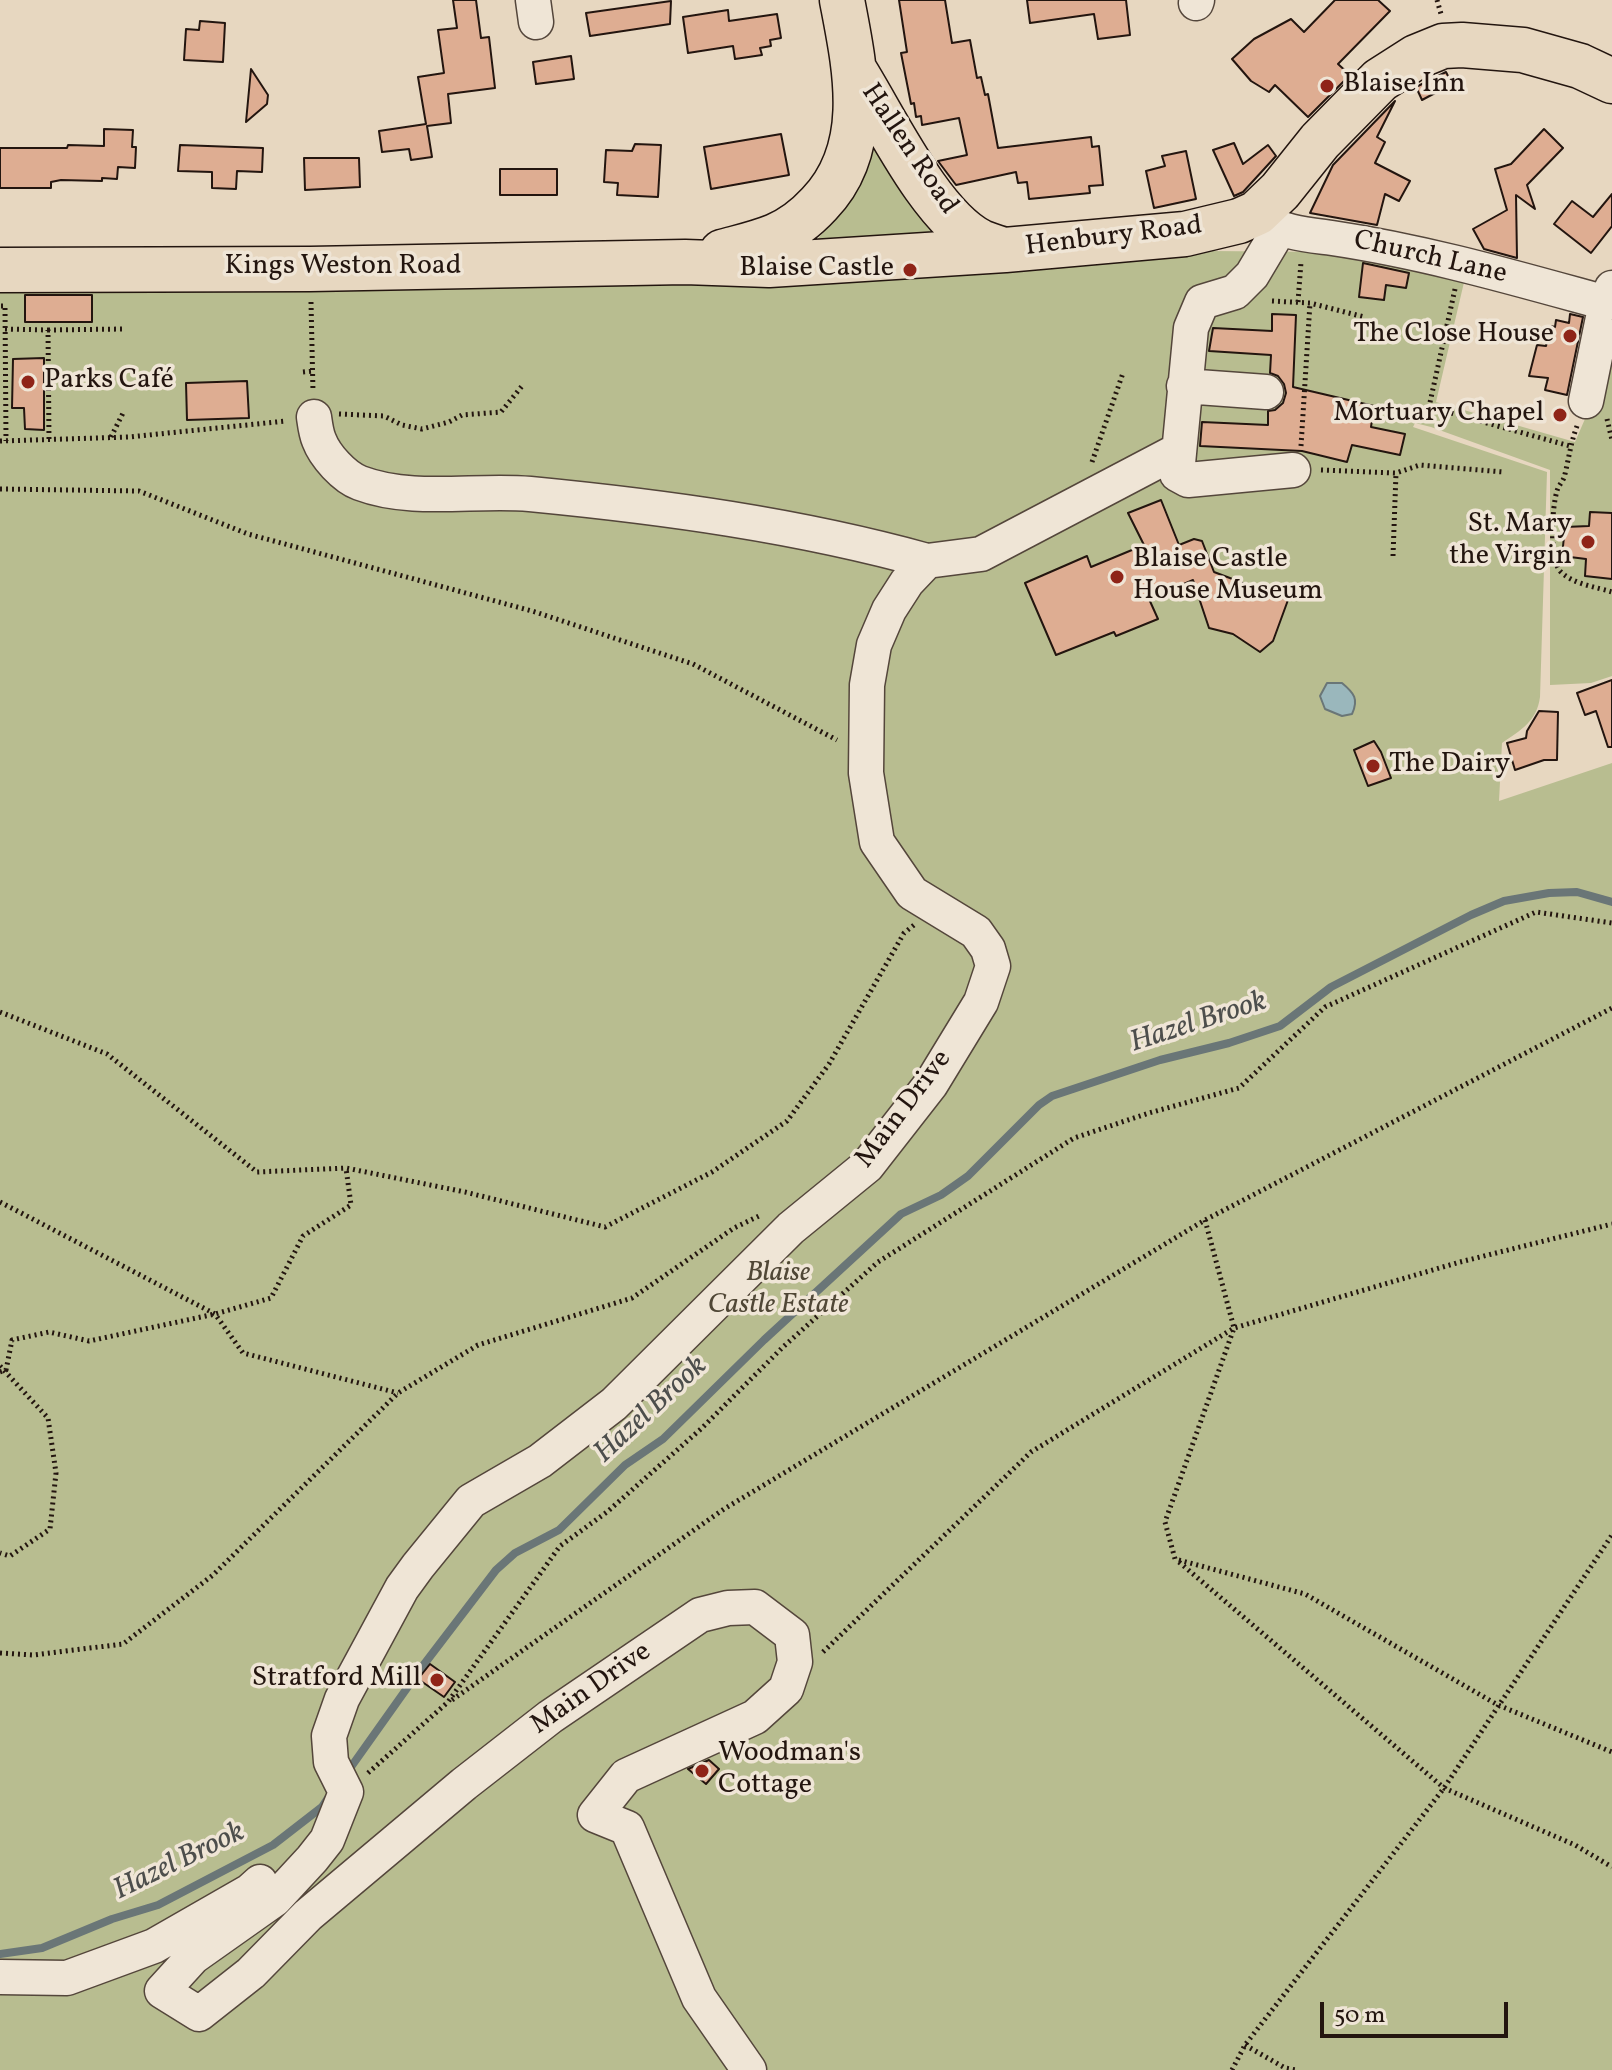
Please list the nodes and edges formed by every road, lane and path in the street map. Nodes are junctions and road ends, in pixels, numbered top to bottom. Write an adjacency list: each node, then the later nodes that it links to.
1 (842, 0): 2 (main road, Hallen Road)
2 (855, 71): 5 (main road, Hallen Road); 6 (main road, Hallen Road)
3 (1612, 81): 4 (main road, Henbury Road)
4 (1280, 225): 5 (main road, Henbury Road); 10 (street, Church Lane); 12 (path); 23 (street)
5 (1005, 250): 6 (main road, Henbury Road)
6 (685, 262): 7 (main road, Kings Weston Road)
7 (310, 269): 8 (main road, Kings Weston Road); 19 (path)
8 (0, 270)
9 (1457, 277): 32 (path)
10 (1609, 296): 25 (street)
11 (1272, 301): 12 (path)
12 (1298, 302): 13 (path)
13 (1310, 303): 15 (path); 34 (path)
14 (0, 306): 16 (path)
15 (1364, 317)
16 (5, 329): 18 (path); 31 (path)
17 (124, 329): 18 (path)
18 (48, 330): 29 (path)
19 (313, 371): 20 (path); 27 (path)
20 (303, 372)
21 (1123, 373): 35 (path)
22 (522, 386): 27 (path)
23 (1184, 386): 24 (street); 33 (street)
24 (1266, 392)
25 (1596, 412): 30 (path); 32 (path)
26 (123, 413): 28 (path)
27 (314, 417): 28 (path); 40 (street)
28 (110, 438): 29 (path)
29 (49, 440): 31 (path)
30 (1612, 440)
31 (3, 441)
32 (1570, 446): 41 (path)
33 (1177, 451): 34 (street); 40 (street)
34 (1296, 470): 37 (path)
35 (1093, 472)
36 (1503, 472): 37 (path)
37 (1396, 473): 39 (path)
38 (0, 489): 42 (path)
39 (1393, 556)
40 (927, 561): 42 (street, Main Drive)
41 (1612, 592)
42 (866, 755): 43 (street, Main Drive)
43 (937, 908): 47 (path); 65 (street, Main Drive)
44 (1612, 923): 61 (path)
45 (1612, 1008): 49 (path)
46 (0, 1012): 47 (path)
47 (346, 1168): 52 (path)
48 (0, 1202): 52 (path)
49 (1205, 1220): 53 (path); 61 (path)
50 (1612, 1224): 53 (path)
51 (734, 1228): 55 (path)
52 (215, 1314): 54 (path); 55 (path)
53 (1234, 1328): 58 (path); 60 (path)
54 (2, 1369): 57 (path)
55 (398, 1393): 59 (path)
56 (1612, 1535): 62 (path)
57 (0, 1553)
58 (1175, 1559): 62 (path); 64 (path)
59 (0, 1653)
60 (786, 1689): 65 (street, Main Drive); 69 (street)
61 (448, 1702): 65 (path)
62 (1498, 1705): 63 (path); 64 (path)
63 (1612, 1752)
64 (1444, 1788): 66 (path); 68 (path)
65 (346, 1792): 67 (street)
66 (1612, 1867)
67 (0, 1977)
68 (1245, 2045): 70 (path); 71 (path)
69 (749, 2070)
70 (1232, 2070)
71 (1296, 2070)

